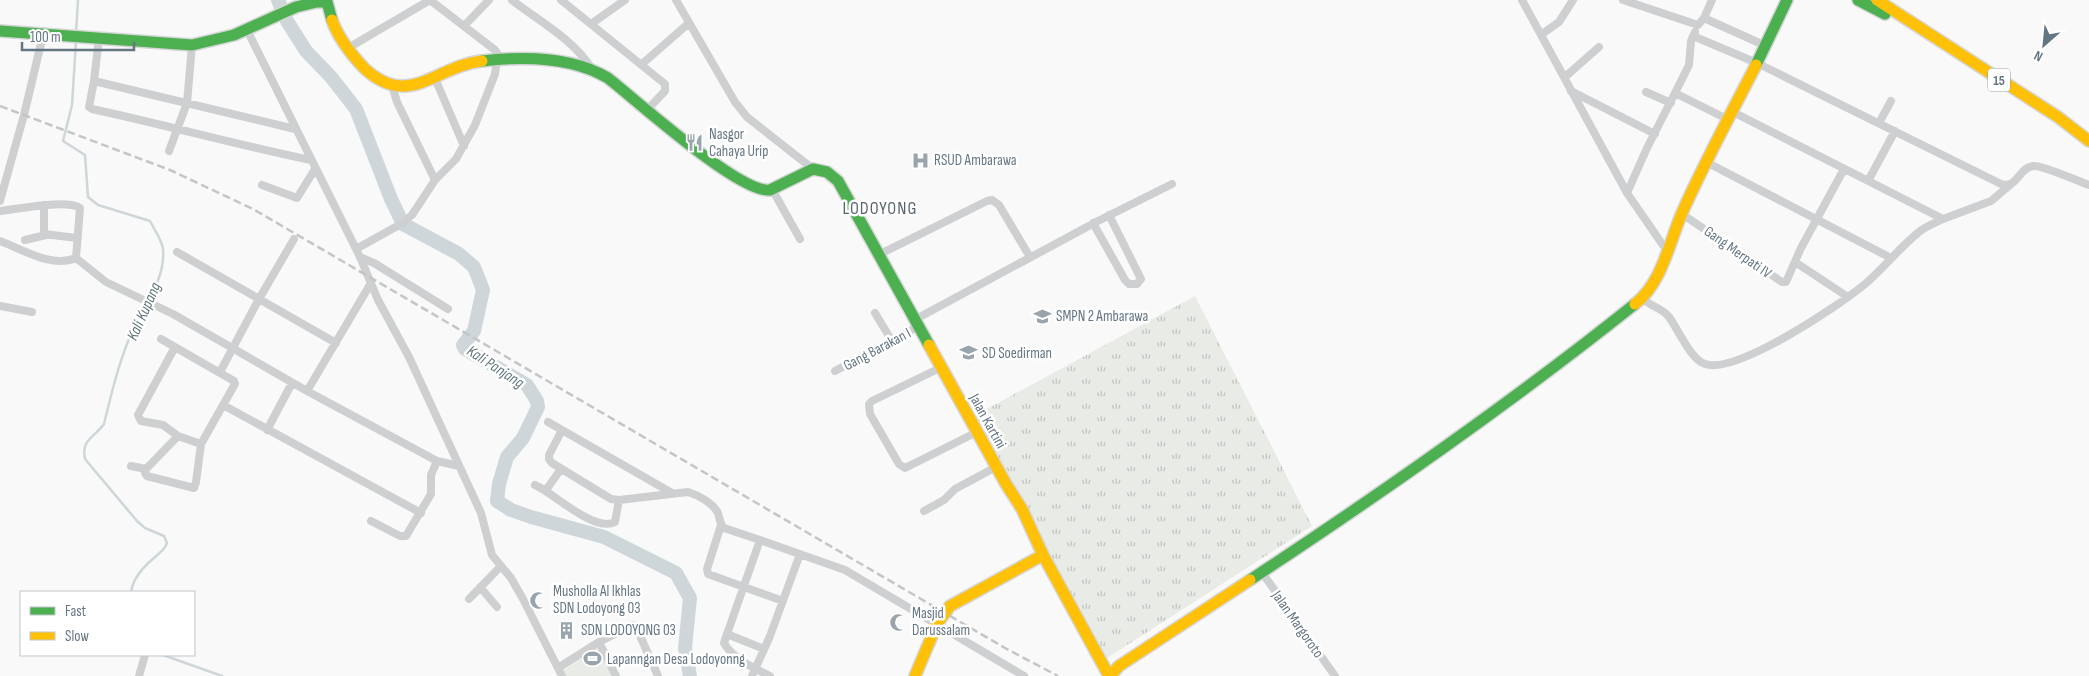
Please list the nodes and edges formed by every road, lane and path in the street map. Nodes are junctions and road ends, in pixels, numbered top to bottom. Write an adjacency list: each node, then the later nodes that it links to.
1 (430, 0): 20 (street); 30 (street)
2 (488, 0): 20 (street)
3 (561, 0): 18 (street)
4 (625, 0): 18 (street)
5 (676, 0): 17 (street)
6 (1522, 0): 23 (street)
7 (1573, 0): 23 (street)
8 (1623, 0): 19 (street)
9 (1712, 0): 15 (street)
10 (1877, 0): 16 (main road, 15)
11 (329, 1): 21 (main road); 30 (main road)
12 (517, 1): 34 (street)
13 (1858, 1): 16 (main road, 15)
14 (1784, 2): 28 (main road)
15 (1704, 18): 19 (street); 28 (street)
16 (1907, 21): 52 (main road, 15)
17 (689, 23): 33 (street); 57 (street)
18 (591, 24): 33 (street)
19 (1698, 25): 25 (street)
20 (464, 26): 31 (street)
21 (246, 30): 27 (main road); 49 (street)
22 (0, 31): 24 (main road)
23 (1542, 34): 36 (street)
24 (43, 35): 26 (main road); 68 (street)
25 (1692, 36): 32 (street); 41 (street)
26 (99, 38): 27 (main road); 37 (street)
27 (192, 45): 43 (street)
28 (1766, 46): 32 (main road)
29 (1599, 47): 36 (street)
30 (348, 48): 38 (main road)
31 (500, 60): 34 (main road); 35 (main road); 53 (street)
32 (1758, 63): 46 (main road); 47 (street)
33 (642, 64): 45 (street)
34 (592, 69): 45 (main road)
35 (434, 76): 38 (main road); 53 (street)
36 (1564, 78): 39 (street)
37 (94, 81): 43 (street); 48 (street)
38 (392, 86): 60 (street)
39 (1571, 91): 51 (street); 67 (street)
40 (1646, 92): 44 (street)
41 (1676, 93): 44 (street); 46 (street)
42 (1892, 101): 47 (street)
43 (186, 103): 48 (street); 49 (street)
44 (1670, 103): 51 (street)
45 (648, 109): 66 (main road)
46 (1731, 116): 56 (main road); 58 (street)
47 (1879, 123): 50 (street)
48 (178, 129): 54 (street); 55 (street)
49 (295, 129): 55 (street)
50 (1895, 131): 61 (street); 64 (street)
51 (1655, 134): 67 (street)
52 (2089, 140)
53 (464, 146): 60 (street)
54 (169, 151)
55 (311, 160): 59 (street)
56 (1708, 163): 71 (main road); 73 (street)
57 (814, 169): 66 (main road); 85 (main road, Jalan Kartini)
58 (1844, 169): 61 (street); 73 (street, Gang Merpati IV)
59 (316, 170): 63 (street); 82 (street)
60 (435, 180): 82 (street)
61 (1868, 181): 74 (street)
62 (1172, 184): 72 (street, Gang Barakan I)
63 (262, 185)
64 (2010, 185): 65 (street); 74 (street)
65 (2089, 185)
66 (772, 189): 79 (street)
67 (1627, 193): 83 (street)
68 (0, 201)
69 (44, 205): 70 (street); 76 (street); 77 (street)
70 (0, 211)
71 (1682, 214): 83 (main road); 90 (street, Gang Merpati IV)
72 (1109, 215): 75 (street, Gang Barakan I); 75 (street)
73 (1816, 219): 89 (street); 90 (street, Gang Merpati IV)
74 (1943, 219): 89 (street)
75 (1093, 223): 86 (street, Gang Barakan I)
76 (46, 235): 77 (street); 80 (street)
77 (77, 238): 87 (street)
78 (294, 239): 94 (street)
79 (800, 239)
80 (24, 240)
81 (0, 241): 87 (street)
82 (356, 250): 88 (street)
83 (1667, 251): 92 (main road)
84 (177, 252): 94 (street)
85 (880, 254): 86 (street); 99 (main road, Jalan Kartini)
86 (1030, 257): 99 (street, Gang Barakan I)
87 (76, 258): 104 (street)
88 (360, 258): 91 (street); 96 (street)
89 (1891, 258): 93 (street)
90 (1795, 262): 93 (street)
91 (371, 283): 102 (street); 119 (street)
92 (1642, 297): 93 (street); 135 (main road)
93 (1848, 297)
94 (259, 299): 102 (street); 104 (street)
95 (0, 306): 97 (street)
96 (448, 309)
97 (32, 312)
98 (876, 313): 101 (street)
99 (918, 323): 101 (street, Gang Barakan I); 105 (main road, Jalan Kartini)
100 (161, 339): 103 (street)
101 (892, 341): 106 (street, Gang Barakan I)
102 (336, 342): 109 (street)
103 (175, 347): 107 (street); 115 (street)
104 (233, 349): 107 (street); 108 (street)
105 (942, 367): 114 (main road, Jalan Kartini); 114 (street)
106 (835, 371)
107 (220, 372): 110 (street)
108 (292, 383): 109 (street); 112 (street)
109 (307, 391): 117 (street)
110 (222, 405): 112 (street); 116 (street)
111 (548, 422): 113 (street)
112 (267, 430): 128 (street)
113 (562, 430): 122 (street); 125 (street)
114 (977, 432): 120 (main road, Jalan Kartini)
115 (178, 436): 116 (street); 121 (street)
116 (201, 444): 121 (street)
117 (437, 461): 119 (street); 128 (street)
118 (131, 466): 121 (street)
119 (458, 466): 134 (street)
120 (996, 467): 127 (street); 133 (main road, Jalan Kartini)
121 (146, 469)
122 (561, 469): 124 (street); 126 (street)
123 (535, 485): 124 (street)
124 (546, 490): 126 (street)
125 (672, 494): 126 (street); 130 (street)
126 (619, 500)
127 (924, 511)
128 (421, 513): 129 (street)
129 (371, 521)
130 (721, 525): 131 (street); 137 (street)
131 (760, 540): 132 (street); 137 (street)
132 (800, 554): 139 (street); 141 (street)
133 (1043, 555): 141 (main road); 154 (main road, Jalan Kartini)
134 (501, 566): 136 (street); 146 (street)
135 (1261, 571): 154 (main road); 155 (street, Jalan Margoroto)
136 (480, 587): 138 (street); 140 (street)
137 (744, 588): 139 (street); 142 (street)
138 (469, 599)
139 (783, 601): 144 (street)
140 (497, 607)
141 (937, 624): 152 (main road); 153 (street)
142 (726, 634): 144 (street); 147 (street)
143 (599, 642): 146 (street); 149 (street); 150 (street)
144 (764, 649): 147 (street)
145 (145, 656): 148 (street)
146 (560, 672)
147 (754, 672): 151 (street)
148 (139, 676)
149 (616, 676)
150 (658, 676)
151 (770, 676)
152 (915, 676)
153 (1024, 676)
154 (1110, 676)
155 (1335, 676)

